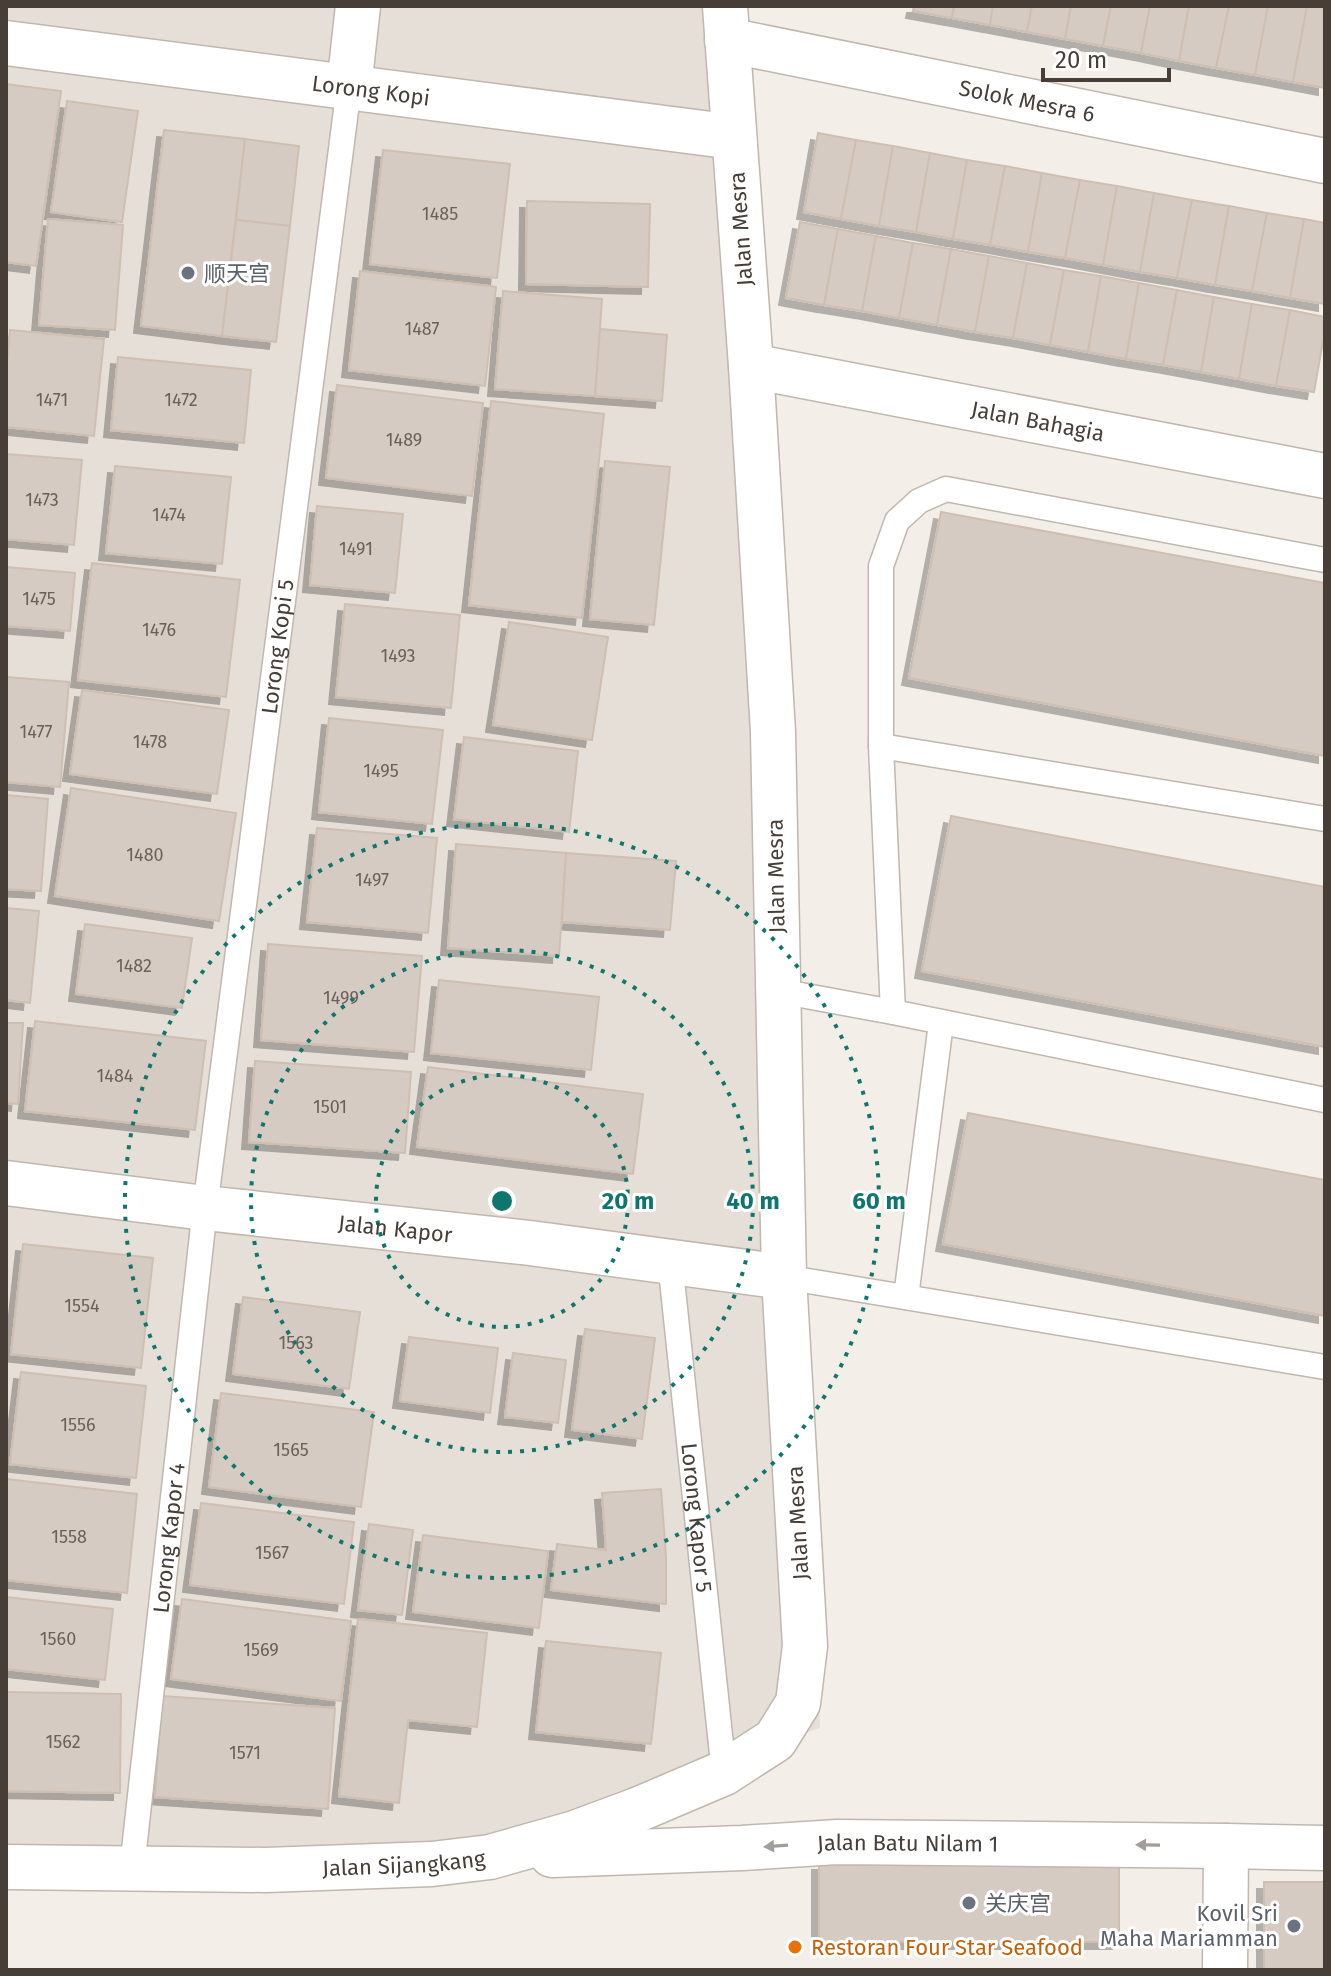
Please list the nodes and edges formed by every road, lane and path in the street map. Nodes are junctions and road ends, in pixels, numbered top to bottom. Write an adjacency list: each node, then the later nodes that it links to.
1 (358, 6): 4 (street)
2 (726, 23): 5 (street, Jalan Mesra); 6 (street, Solok Mesra 6)
3 (6, 43): 4 (street, Lorong Kopi)
4 (349, 87): 5 (street, Lorong Kopi); 17 (lane, Lorong Kopi 5)
5 (734, 137): 7 (street, Jalan Mesra)
6 (1325, 161)
7 (751, 366): 8 (street, Jalan Bahagia); 12 (street, Jalan Mesra)
8 (1325, 476)
9 (1325, 560): 10 (lane)
10 (881, 746): 11 (lane); 13 (lane)
11 (1325, 819)
12 (779, 991): 13 (lane); 19 (street, Jalan Mesra)
13 (893, 1012): 14 (lane)
14 (941, 1023): 15 (lane); 20 (lane)
15 (1325, 1100)
16 (6, 1183): 17 (street, Jalan Kapor)
17 (205, 1208): 18 (street, Jalan Kapor); 28 (lane, Lorong Kapor 4)
18 (670, 1261): 19 (street, Jalan Kapor); 23 (lane, Lorong Kapor 5)
19 (784, 1277): 20 (lane); 22 (street, Jalan Mesra)
20 (906, 1297): 21 (lane)
21 (1325, 1367)
22 (775, 1740): 23 (street, Jalan Sijangkang)
23 (724, 1773): 26 (street, Jalan Sijangkang)
24 (1226, 1846): 25 (street, Jalan Batu Nilam 1); 26 (street, Jalan Batu Nilam 1, one-way to 26); 29 (street)
25 (1325, 1848)
26 (490, 1857): 28 (street, Jalan Sijangkang)
27 (6, 1867): 28 (street, Jalan Sijangkang)
28 (132, 1868)
29 (1225, 1970)

